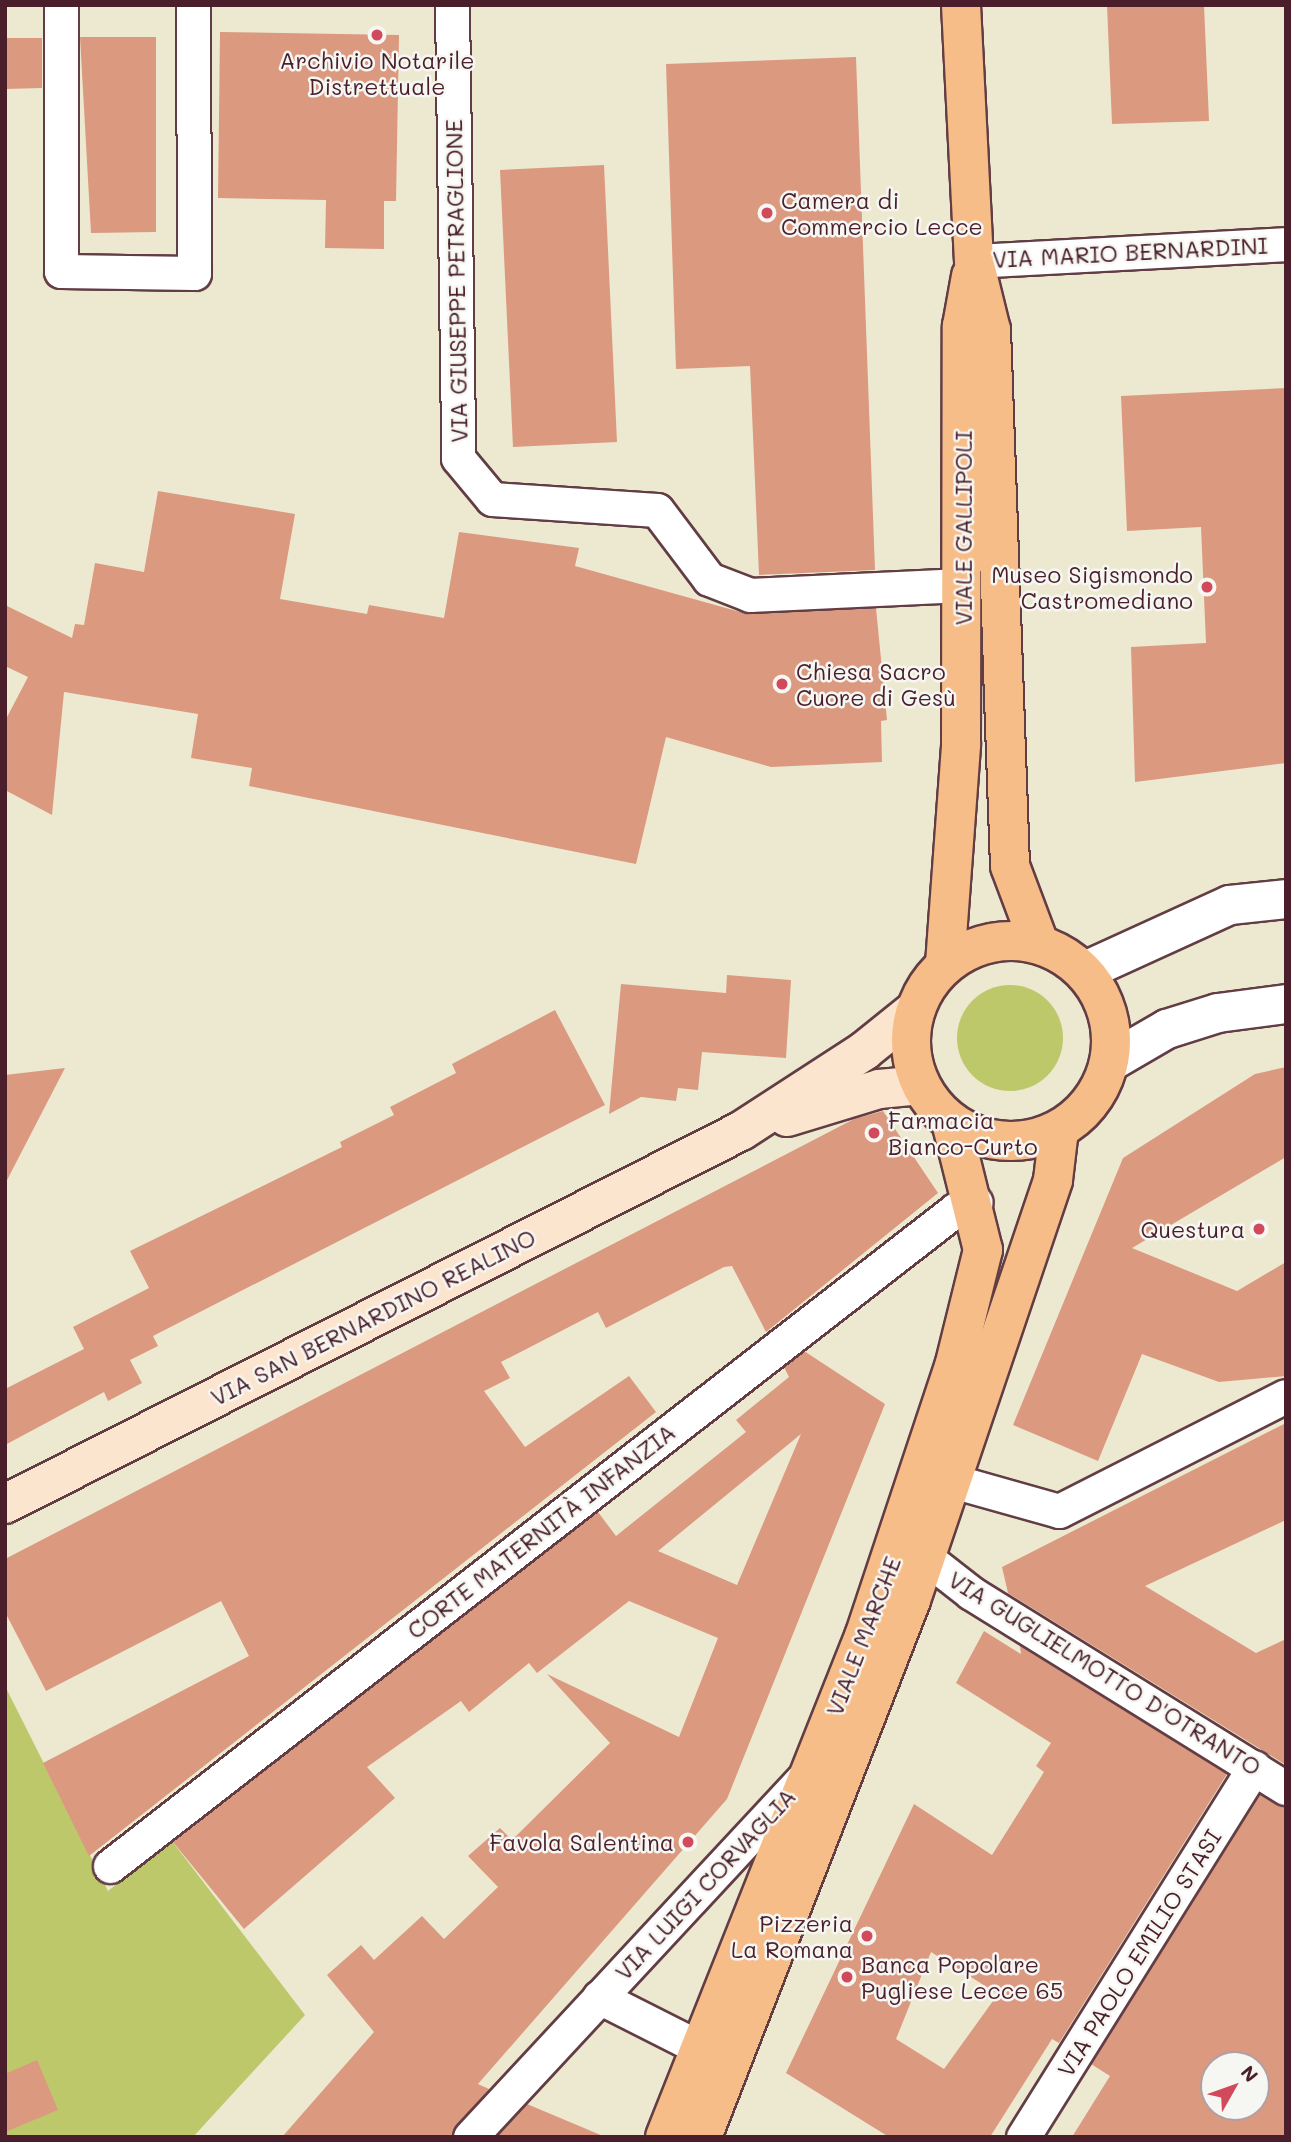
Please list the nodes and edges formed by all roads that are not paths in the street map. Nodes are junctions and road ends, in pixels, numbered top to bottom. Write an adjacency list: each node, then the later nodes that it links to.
1 (61, 5): 2 (street)
2 (192, 5)
3 (452, 5): 7 (street, VIA GIUSEPPE PETRAGLIONE)
4 (961, 5): 6 (main road, VIALE GALLIPOLI)
5 (1286, 244): 6 (street, VIA MARIO BERNARDINI)
6 (974, 261): 7 (main road, VIALE GALLIPOLI); 9 (main road, VIALE GALLIPOLI)
7 (962, 585): 10 (main road, VIALE GALLIPOLI)
8 (1286, 899): 11 (street)
9 (1039, 943): 10 (main road); 11 (main road)
10 (945, 964): 13 (main road)
11 (1085, 971): 14 (main road)
12 (1286, 1004): 14 (street)
13 (915, 1010): 15 (main road); 18 (main road, VIA SAN BERNARDINO REALINO)
14 (1110, 1062): 17 (main road)
15 (921, 1086): 16 (main road); 18 (main road, VIA SAN BERNARDINO REALINO)
16 (951, 1122): 17 (main road); 19 (main road, VIALE MARCHE)
17 (1059, 1130): 21 (main road, VIALE MARCHE)
18 (741, 1131): 22 (main road, VIA SAN BERNARDINO REALINO)
19 (976, 1202): 25 (main road, VIALE MARCHE); 27 (street, CORTE MATERNITÀ INFANZIA)
20 (1286, 1396): 21 (street)
21 (949, 1480): 23 (main road, VIALE MARCHE)
22 (5, 1504)
23 (925, 1557): 24 (street, VIA GUGLIELMOTTO D'OTRANTO); 32 (main road, VIALE MARCHE)
24 (1254, 1768): 26 (street, VIA GUGLIELMOTTO D'OTRANTO); 33 (street, VIA PAOLO EMILIO STASI)
25 (810, 1770): 28 (street, VIA LUIGI CORVAGLIA); 29 (main road, VIALE MARCHE)
26 (1286, 1787)
27 (110, 1866)
28 (599, 1997): 29 (street, VIA LUIGI CORVAGLIA); 30 (street, VIA LUIGI CORVAGLIA)
29 (700, 2048): 31 (main road, VIALE MARCHE)
30 (470, 2137)
31 (665, 2137)
32 (702, 2137)
33 (1023, 2137)

